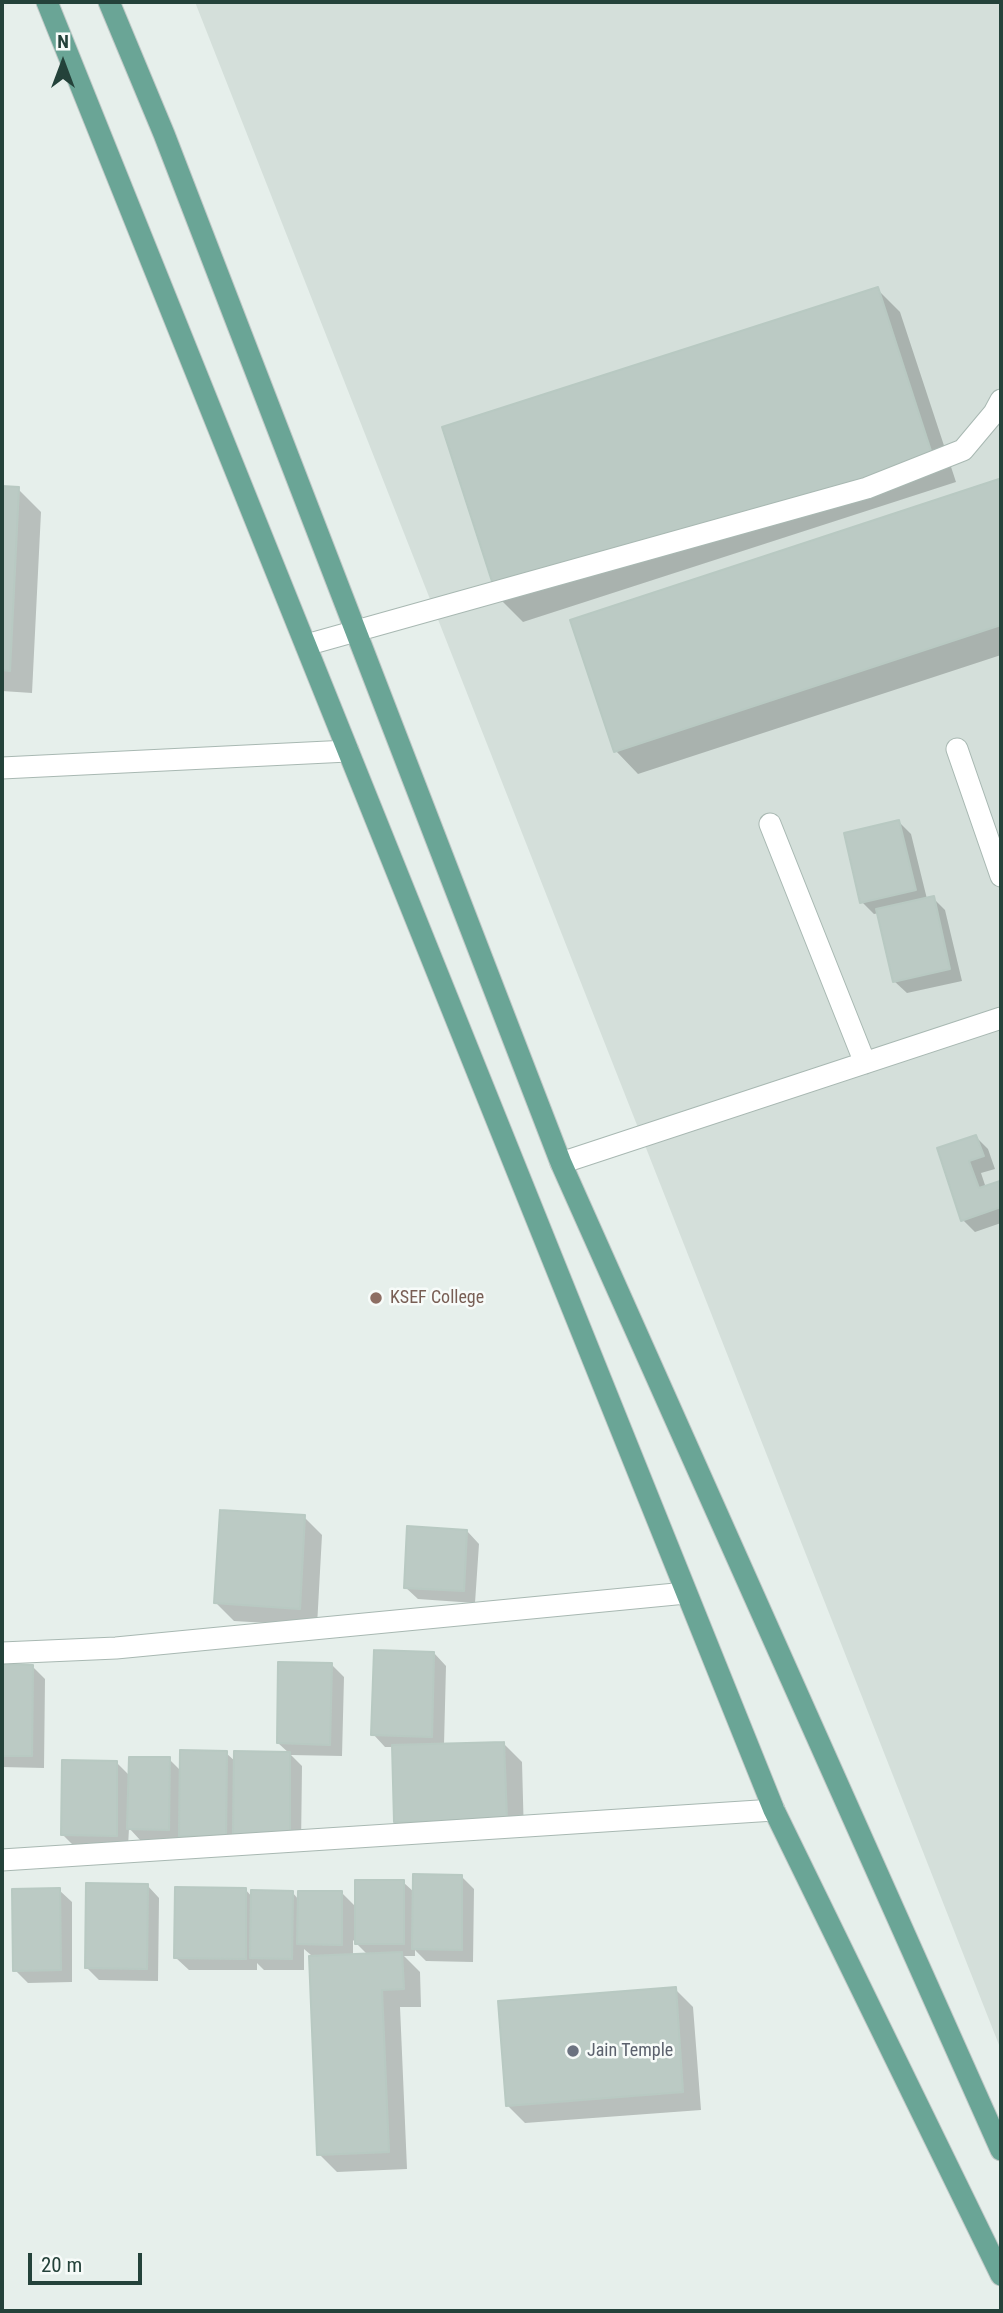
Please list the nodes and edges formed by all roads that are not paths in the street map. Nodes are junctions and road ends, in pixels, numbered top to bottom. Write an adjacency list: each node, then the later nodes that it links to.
1 (47, 2): 5 (main road)
2 (109, 2): 4 (main road)
3 (1001, 400): 4 (street)
4 (355, 630): 5 (street); 13 (main road)
5 (306, 645): 7 (main road)
6 (957, 748): 10 (street)
7 (348, 751): 8 (street); 14 (main road)
8 (2, 768)
9 (770, 824): 12 (street)
10 (1001, 876)
11 (1001, 1018): 12 (street)
12 (865, 1063): 13 (street)
13 (561, 1163): 18 (main road)
14 (687, 1593): 15 (street); 16 (main road)
15 (2, 1653)
16 (774, 1810): 17 (street); 19 (main road)
17 (2, 1860)
18 (1001, 2150)
19 (1001, 2275)

